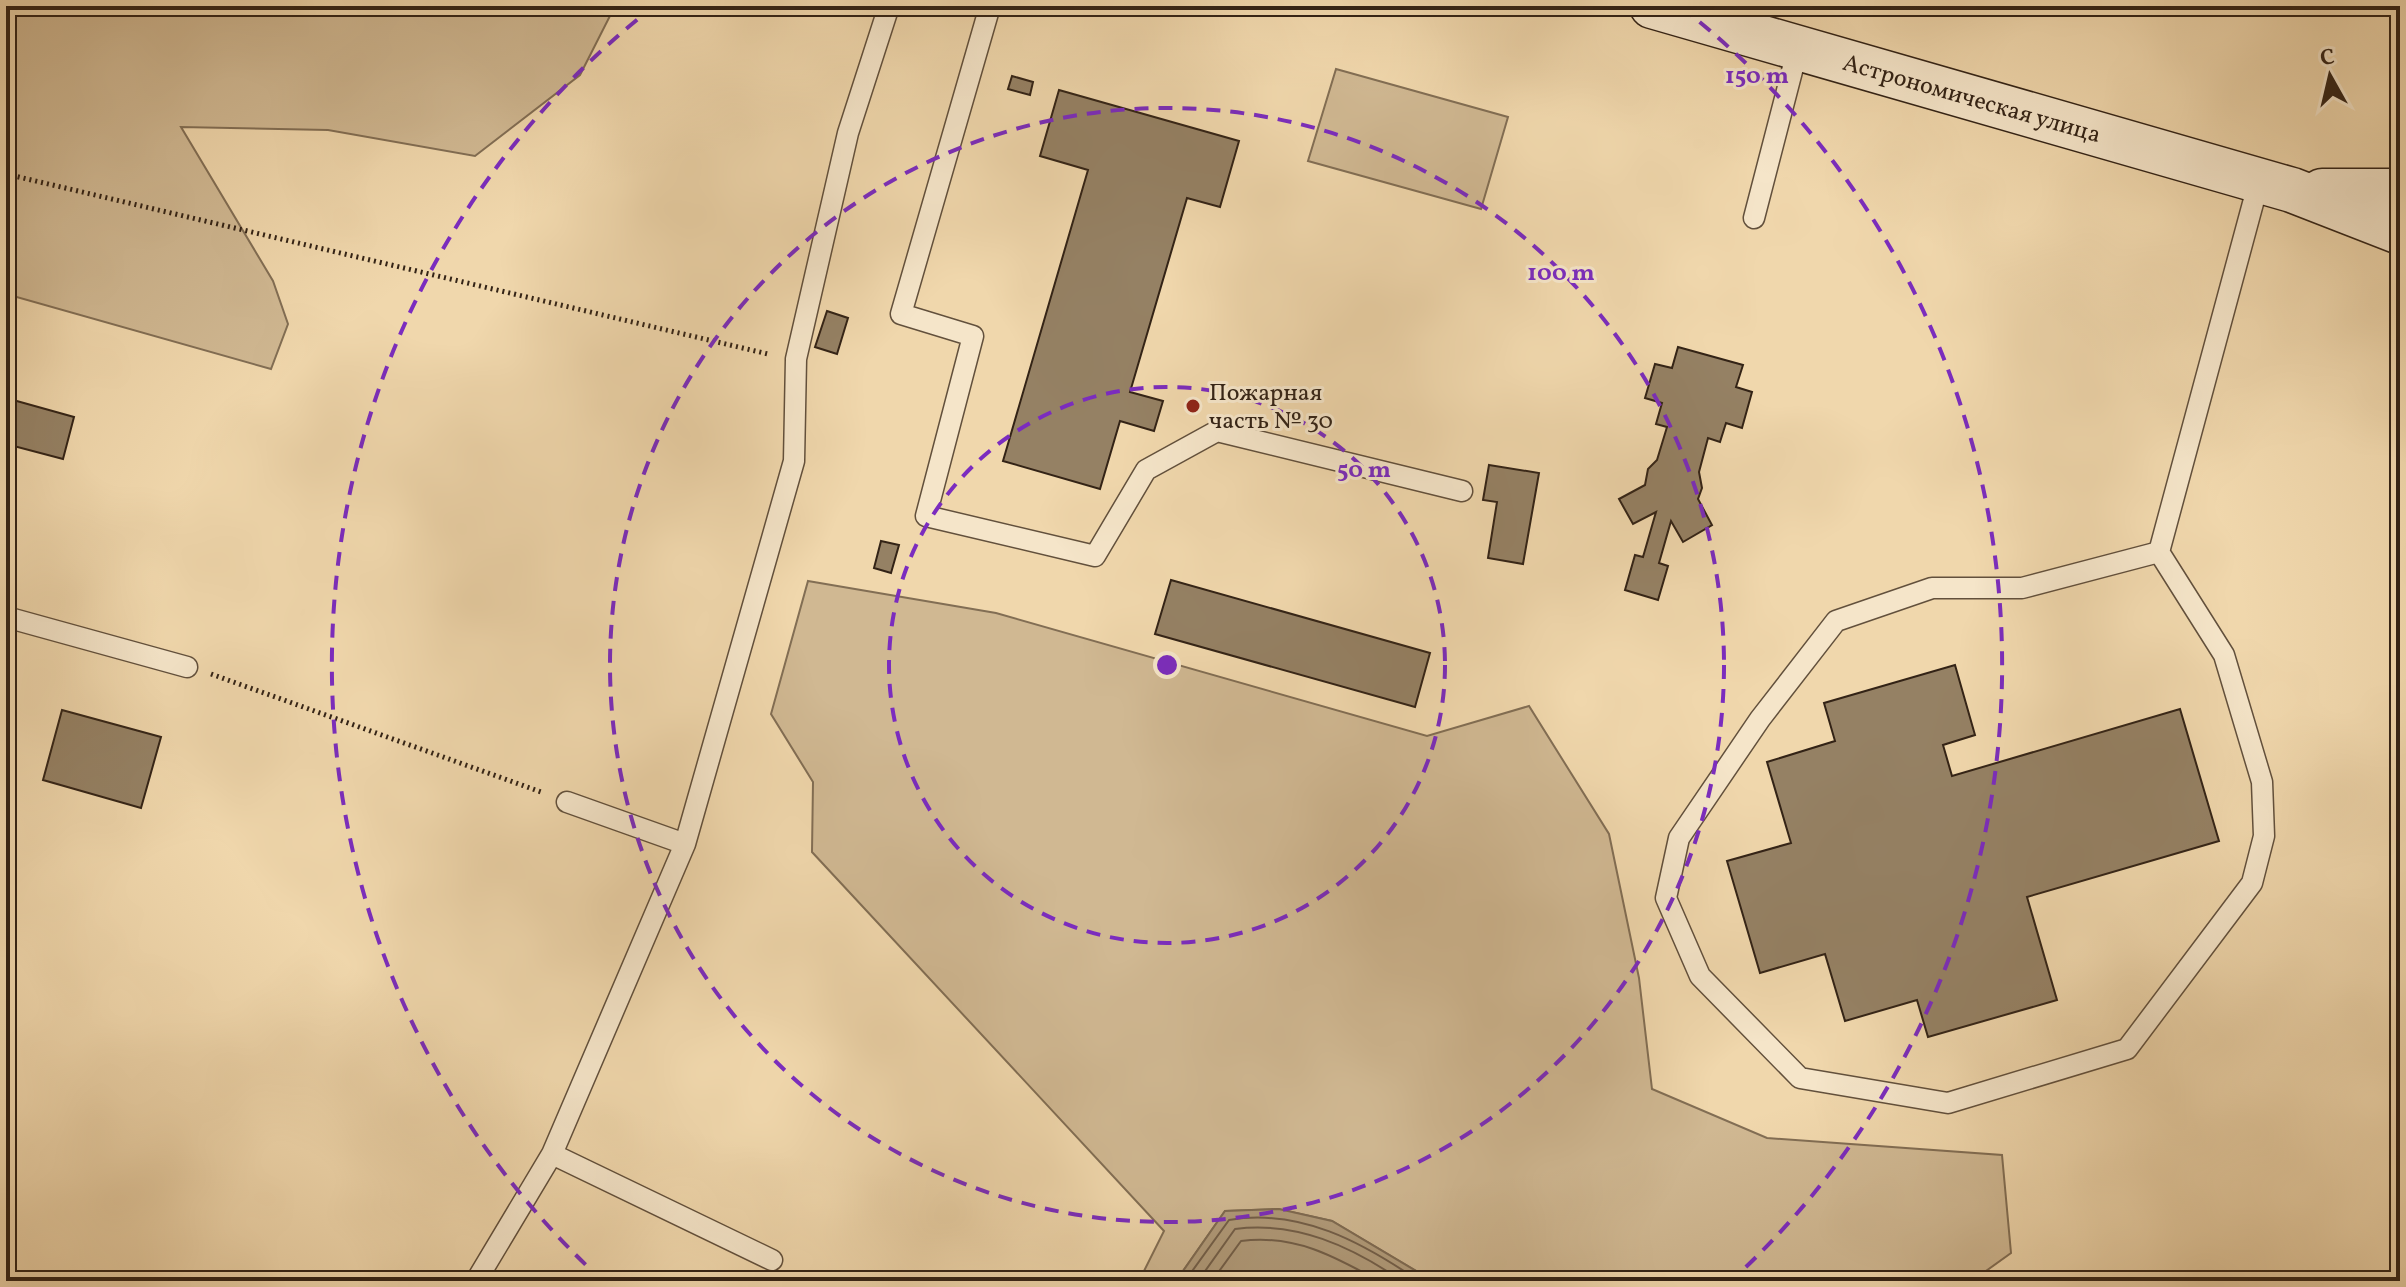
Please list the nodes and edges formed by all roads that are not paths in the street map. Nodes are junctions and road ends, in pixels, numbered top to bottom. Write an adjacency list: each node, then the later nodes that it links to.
1 (889, 6): 14 (lane)
2 (990, 6): 9 (lane)
3 (1652, 6): 4 (main road, Астрономическая улица)
4 (1798, 48): 5 (main road, Астрономическая улица); 7 (lane)
5 (2276, 186): 6 (main road, Астрономическая улица); 8 (main road, Астрономическая улица); 10 (lane)
6 (2400, 191)
7 (1754, 218)
8 (2400, 232)
9 (1462, 491)
10 (2159, 552): 10 (lane)
11 (6, 617): 12 (lane)
12 (187, 667)
13 (567, 802): 14 (lane)
14 (685, 844): 15 (lane)
15 (552, 1154): 16 (lane); 17 (lane)
16 (772, 1260)
17 (476, 1281)

